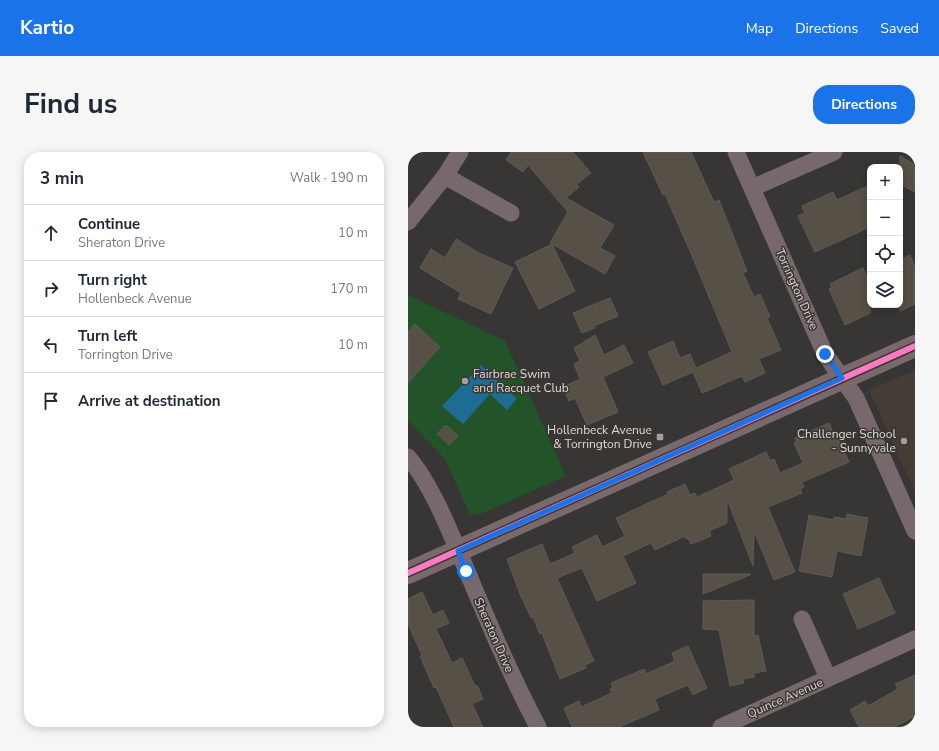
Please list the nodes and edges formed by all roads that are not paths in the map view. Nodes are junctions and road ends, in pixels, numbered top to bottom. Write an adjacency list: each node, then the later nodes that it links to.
1 (460, 152): 4 (street)
2 (736, 152): 5 (street, Torrington Drive)
3 (834, 152): 5 (street)
4 (445, 176): 6 (street); 7 (street)
5 (752, 188): 9 (street, Torrington Drive)
6 (511, 213)
7 (408, 222)
8 (915, 346): 9 (street)
9 (842, 378): 11 (street, Torrington Drive); 12 (street)
10 (408, 456): 12 (street, Sheraton Drive)
11 (915, 531)
12 (458, 551): 13 (street); 17 (street, Sheraton Drive)
13 (408, 573)
14 (802, 620): 16 (street, Quince Avenue)
15 (915, 639): 16 (street, Quince Avenue)
16 (828, 678): 18 (street, Quince Avenue)
17 (538, 727)
18 (721, 727)

